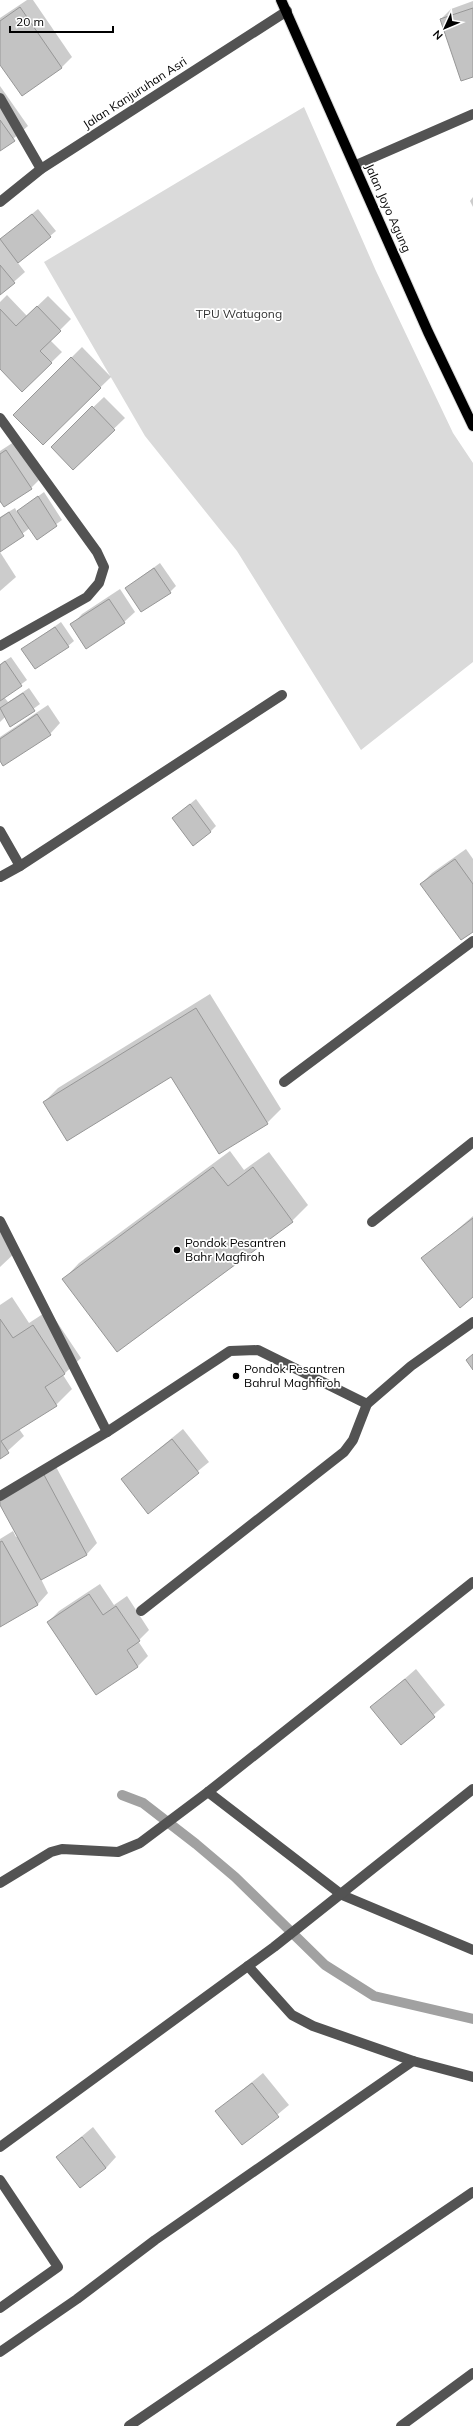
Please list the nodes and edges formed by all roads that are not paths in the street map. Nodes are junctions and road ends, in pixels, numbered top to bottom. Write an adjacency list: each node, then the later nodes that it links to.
1 (281, 0): 2 (main road, Jalan Joyo Agung)
2 (287, 11): 5 (main road, Jalan Joyo Agung); 6 (street, Jalan Kanjuruhan Asri)
3 (0, 98): 6 (street)
4 (473, 114): 5 (street)
5 (356, 165): 9 (main road, Jalan Joyo Agung)
6 (41, 169): 7 (street, Jalan Kanjuruhan Asri)
7 (0, 202)
8 (0, 418): 10 (street)
9 (473, 426)
10 (3, 429): 11 (street)
11 (0, 646)
12 (282, 695): 14 (street)
13 (0, 831): 14 (street)
14 (20, 866): 15 (street)
15 (0, 877)
16 (473, 941): 17 (street)
17 (284, 1082)
18 (473, 1142): 20 (street)
19 (0, 1221): 23 (street)
20 (372, 1222)
21 (473, 1322): 22 (street)
22 (367, 1404): 23 (street); 26 (street)
23 (107, 1432): 24 (street)
24 (0, 1496)
25 (473, 1582): 28 (street)
26 (141, 1611)
27 (473, 1789): 30 (street)
28 (208, 1792): 29 (street); 30 (street)
29 (0, 1883)
30 (342, 1895): 31 (street); 32 (street)
31 (473, 1950)
32 (248, 1966): 33 (street); 35 (street)
33 (412, 2061): 34 (street); 39 (street)
34 (473, 2077)
35 (0, 2147)
36 (0, 2180): 38 (street)
37 (473, 2192): 41 (street)
38 (0, 2308)
39 (0, 2352)
40 (473, 2373): 42 (street)
41 (130, 2426)
42 (401, 2426)

